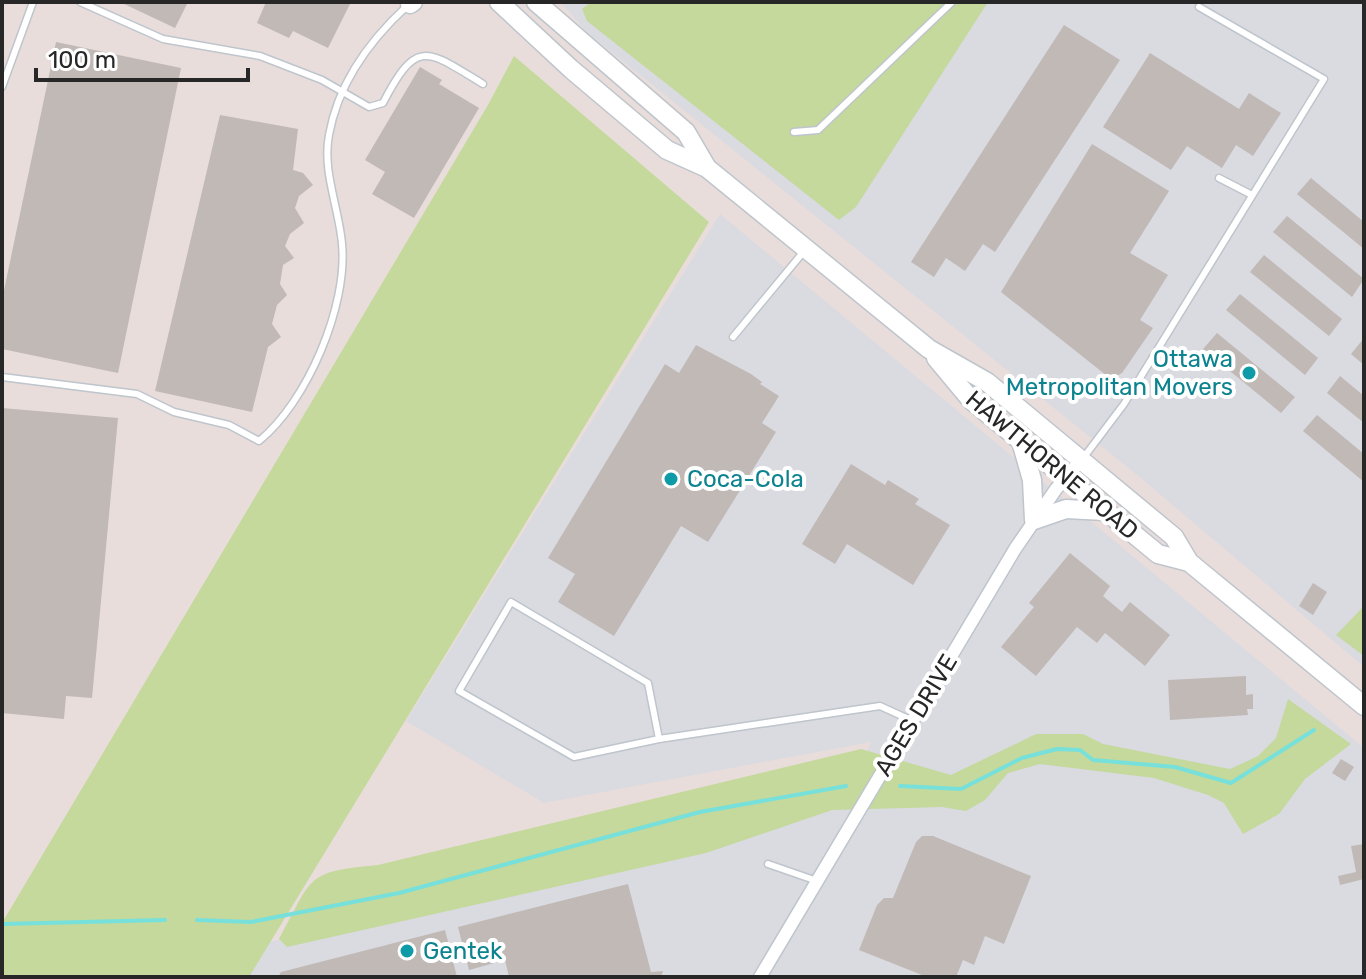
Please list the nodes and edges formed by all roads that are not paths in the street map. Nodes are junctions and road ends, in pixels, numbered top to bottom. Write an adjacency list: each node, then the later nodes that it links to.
1 (33, 2): 9 (lane)
2 (80, 2): 10 (lane)
3 (411, 2): 10 (lane)
4 (536, 2): 12 (main road, HAWTHORNE ROAD)
5 (952, 2): 11 (lane)
6 (498, 3): 12 (main road, HAWTHORNE ROAD)
7 (1199, 7): 14 (lane)
8 (483, 84): 10 (lane)
9 (2, 87)
10 (341, 89): 18 (lane)
11 (794, 132)
12 (707, 168): 15 (main road, HAWTHORNE ROAD)
13 (1219, 178): 14 (lane)
14 (1252, 195): 20 (lane)
15 (806, 249): 16 (lane); 17 (main road, HAWTHORNE ROAD)
16 (733, 337)
17 (929, 349): 19 (main road, HAWTHORNE ROAD); 20 (main road, HAWTHORNE ROAD)
18 (2, 377)
19 (1021, 442): 21 (main road, HAWTHORNE ROAD); 23 (main road)
20 (1082, 459): 21 (street, AGES DRIVE); 24 (main road, HAWTHORNE ROAD)
21 (1065, 478): 22 (main road, HAWTHORNE ROAD); 23 (street, AGES DRIVE)
22 (1105, 511): 23 (main road); 24 (main road, HAWTHORNE ROAD)
23 (1034, 520): 26 (street, AGES DRIVE)
24 (1189, 562): 25 (main road, HAWTHORNE ROAD)
25 (1364, 706)
26 (913, 721): 27 (lane); 29 (street, AGES DRIVE)
27 (659, 739): 27 (lane)
28 (768, 864): 29 (lane)
29 (817, 881): 30 (street, AGES DRIVE)
30 (760, 977)

